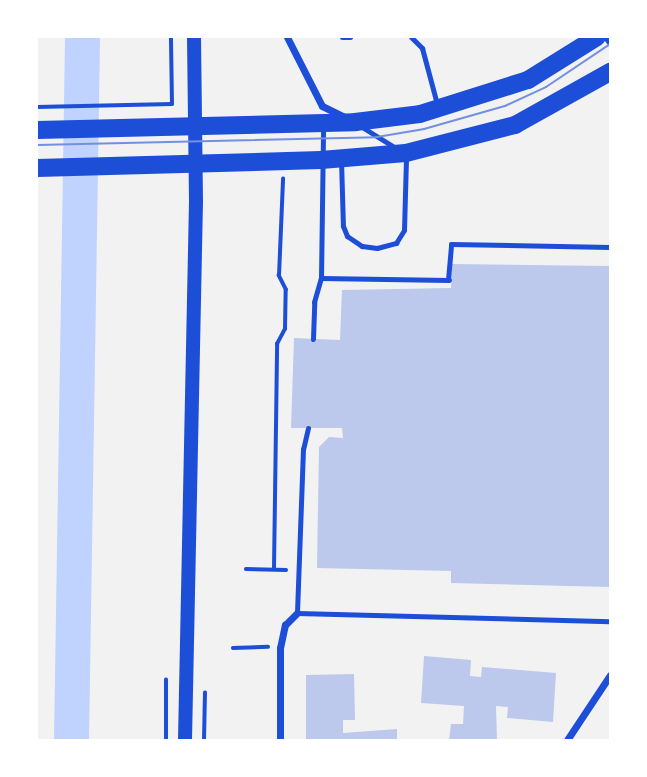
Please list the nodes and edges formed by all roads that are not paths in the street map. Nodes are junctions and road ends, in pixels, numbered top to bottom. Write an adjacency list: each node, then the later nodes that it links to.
1 (194, 37): 13 (main road)
2 (287, 37): 11 (street)
3 (342, 37): 4 (lane)
4 (350, 37)
5 (411, 37): 10 (lane)
6 (597, 37): 10 (main road)
7 (605, 37): 8 (lane)
8 (610, 44)
9 (610, 72): 15 (main road)
10 (439, 111): 11 (main road)
11 (355, 122): 12 (main road); 15 (lane)
12 (323, 123): 13 (main road); 17 (lane)
13 (195, 127): 14 (main road); 18 (main road)
14 (37, 130)
15 (406, 153): 16 (main road); 16 (lane)
16 (341, 157): 17 (main road)
17 (321, 160): 18 (main road); 21 (lane)
18 (195, 164): 19 (main road); 27 (main road)
19 (37, 168)
20 (610, 247): 21 (lane)
21 (321, 278): 22 (lane)
22 (313, 338)
23 (308, 428): 24 (lane)
24 (297, 613): 25 (lane); 28 (street)
25 (610, 621)
26 (610, 675): 29 (street)
27 (185, 740)
28 (280, 740)
29 (567, 740)

